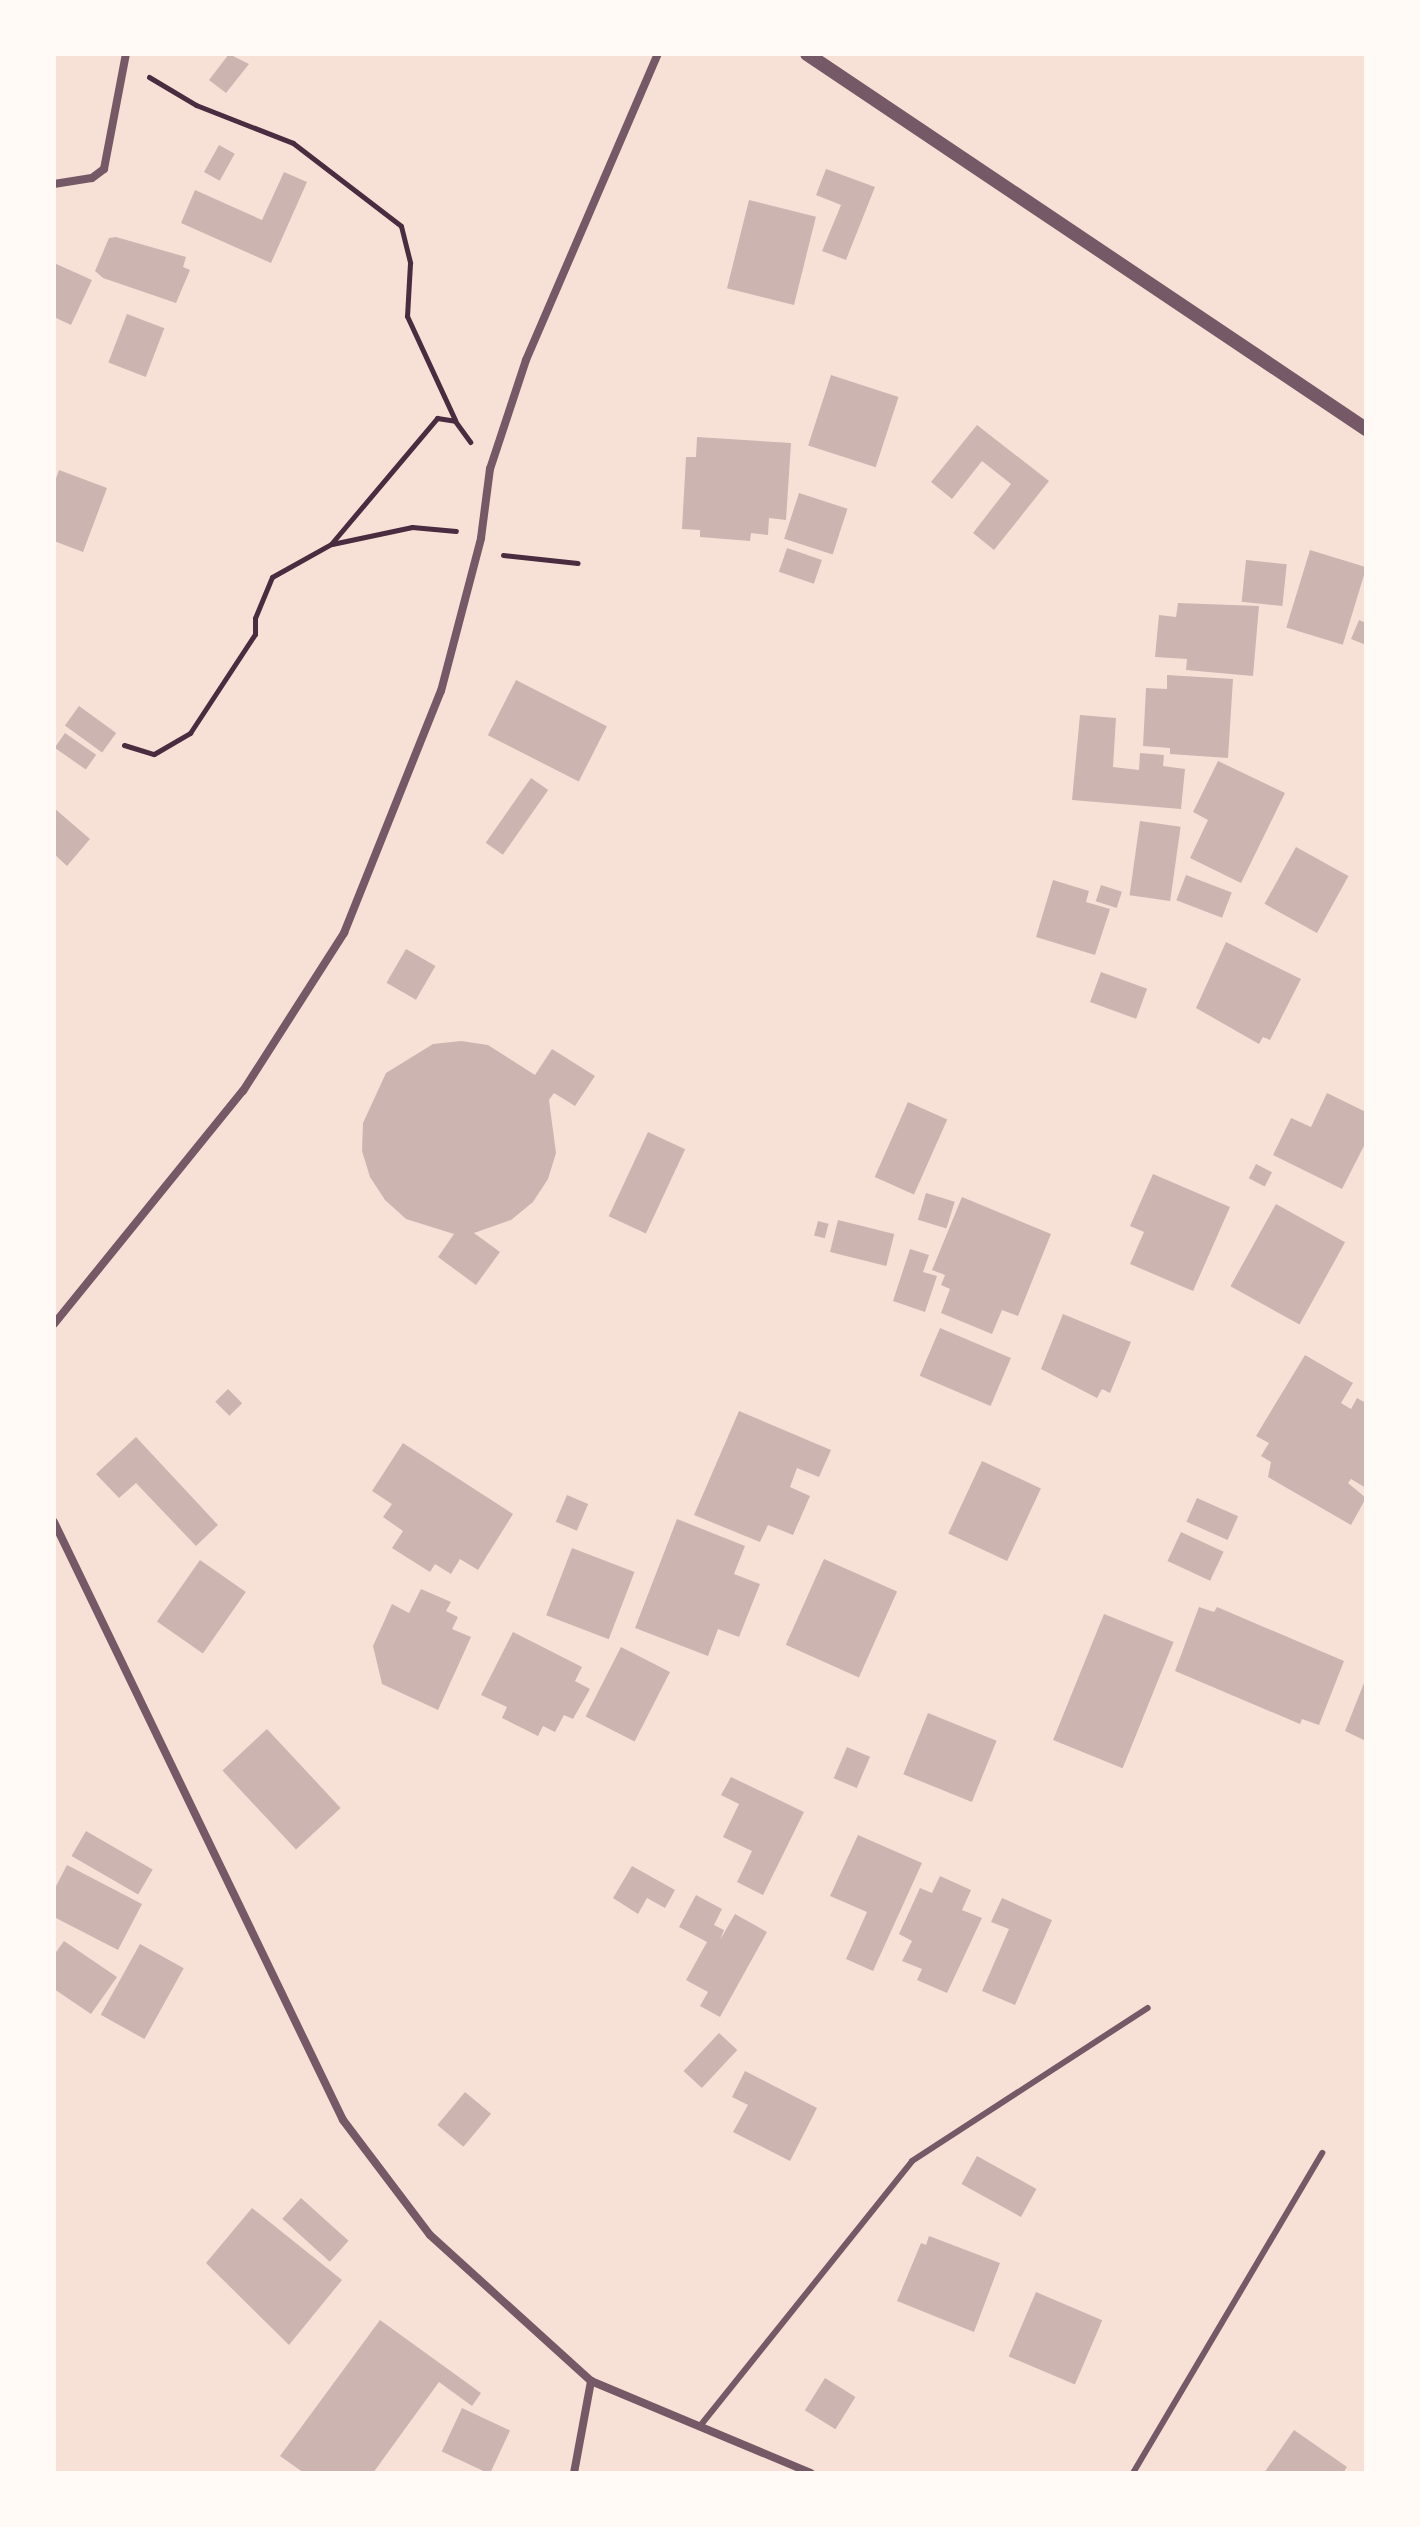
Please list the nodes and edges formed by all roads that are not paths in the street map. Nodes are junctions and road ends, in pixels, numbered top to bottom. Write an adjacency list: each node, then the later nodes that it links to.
1 (658, 54): 6 (street)
2 (807, 54): 5 (street)
3 (127, 56): 4 (street)
4 (54, 184)
5 (1366, 429)
6 (54, 1324)
7 (54, 1522): 10 (street)
8 (1148, 2008): 11 (lane)
9 (1322, 2153): 14 (lane)
10 (591, 2381): 11 (street); 12 (street)
11 (700, 2426): 13 (street)
12 (574, 2473)
13 (811, 2473)
14 (1133, 2473)

